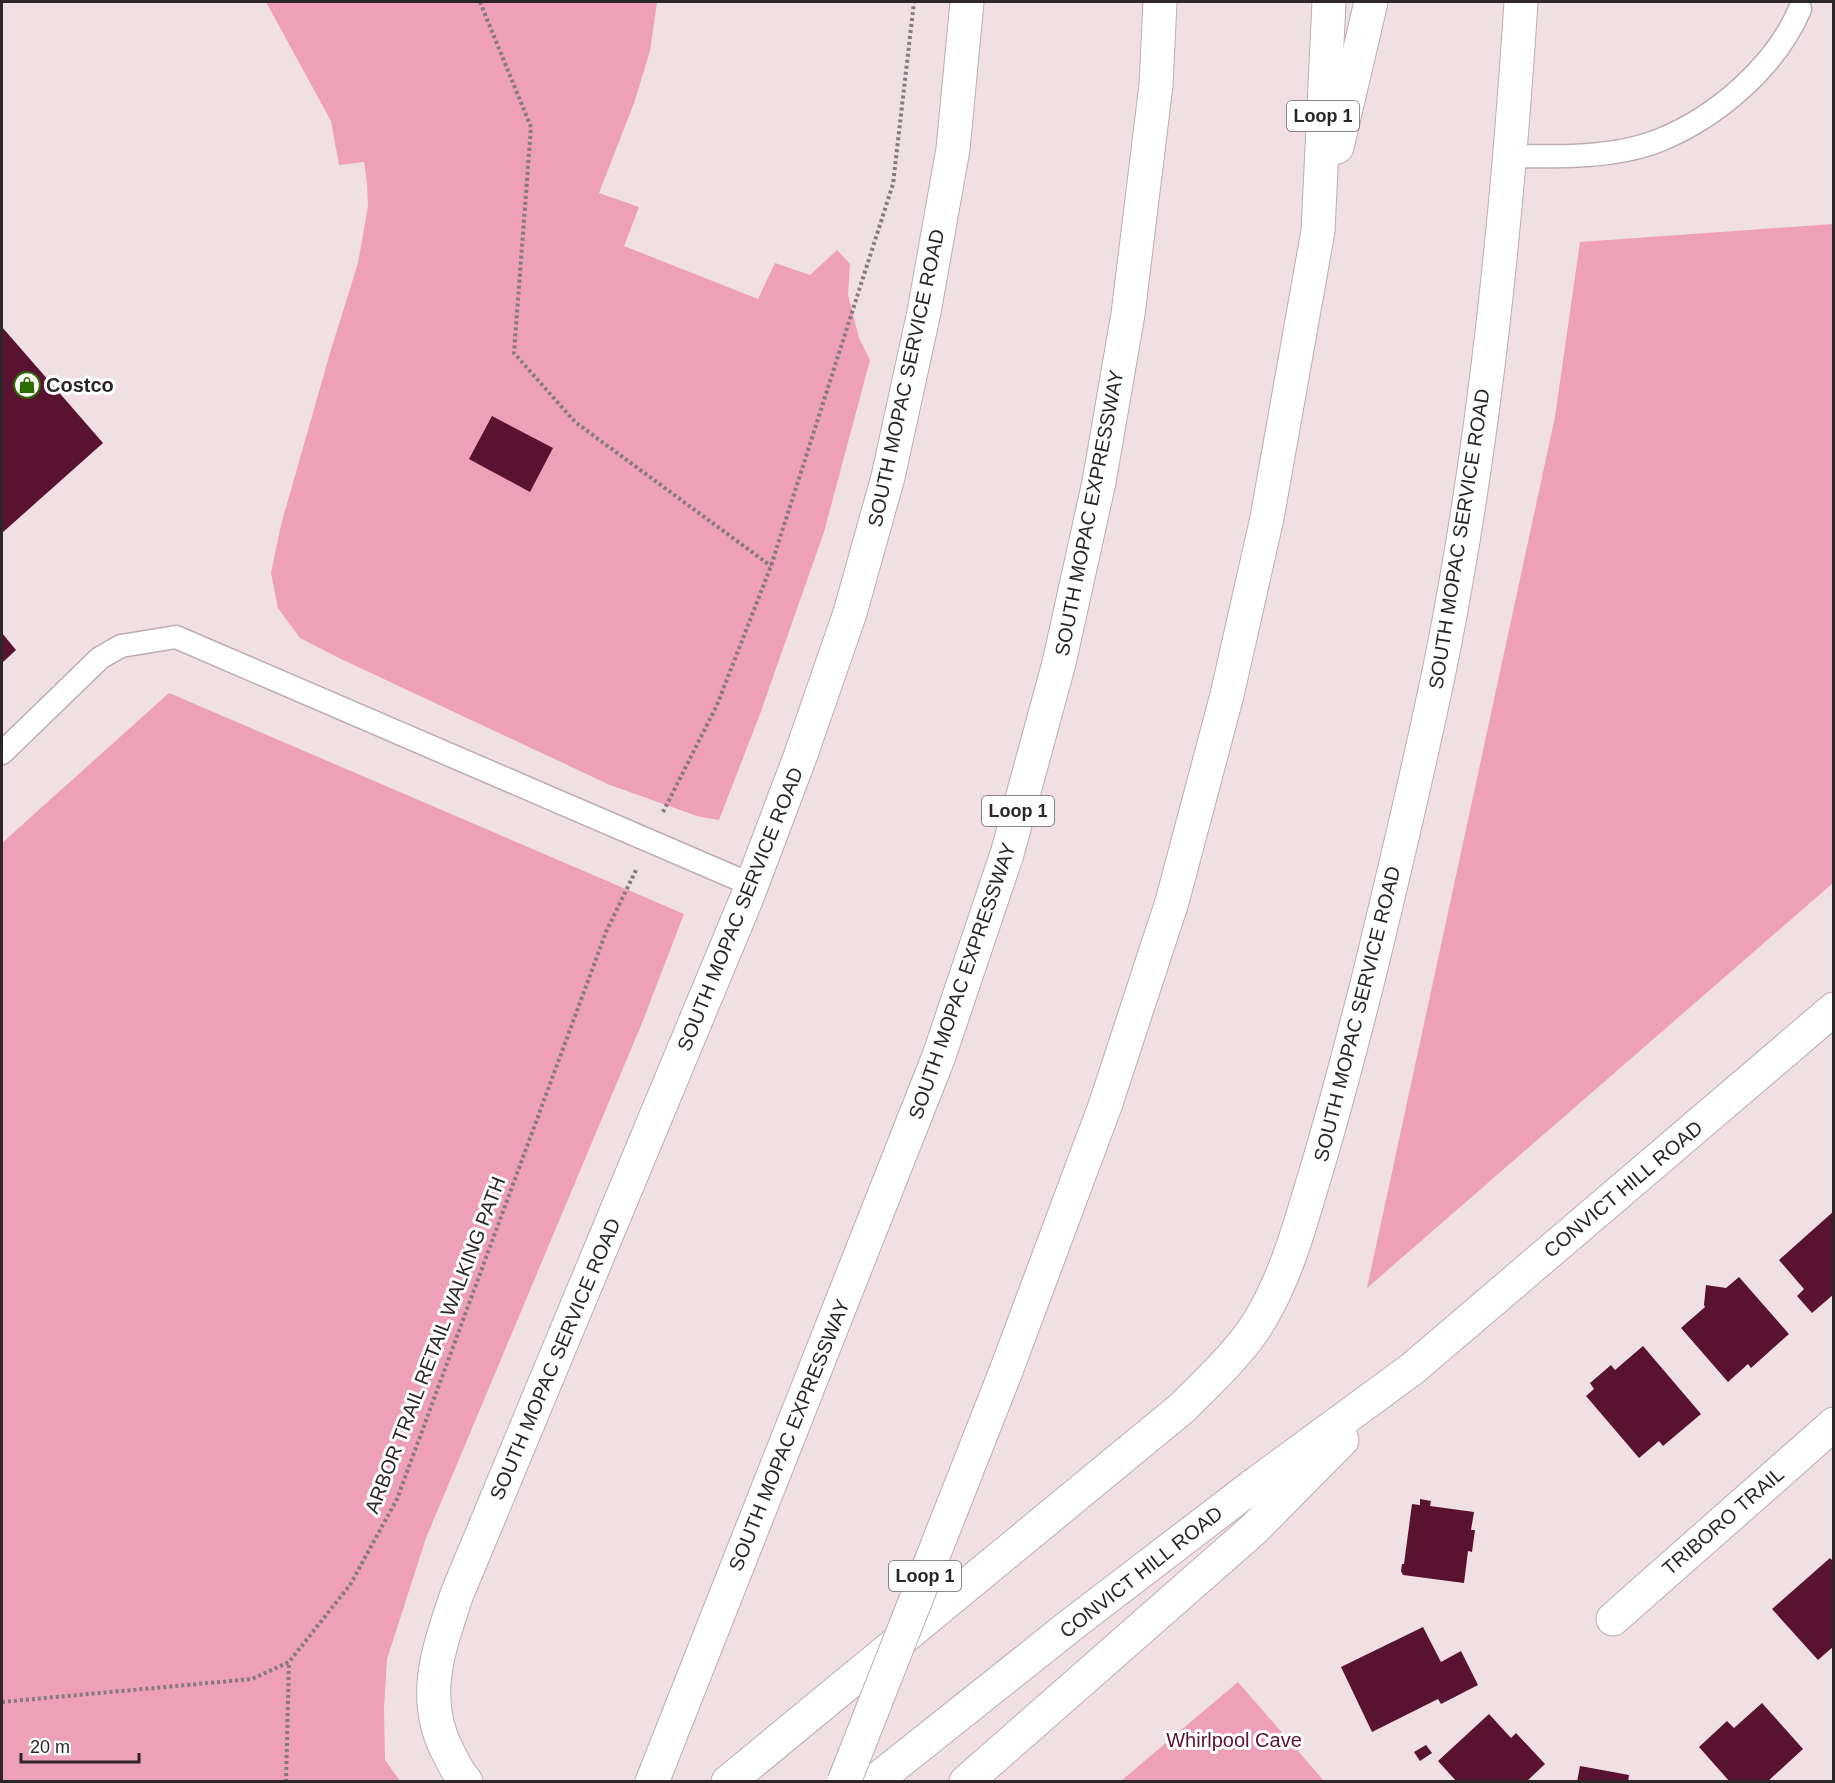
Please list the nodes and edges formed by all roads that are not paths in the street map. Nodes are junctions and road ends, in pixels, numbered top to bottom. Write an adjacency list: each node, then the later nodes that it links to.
1 (966, 2): 10 (main road, SOUTH MOPAC SERVICE ROAD)
2 (1160, 2): 16 (main road, SOUTH MOPAC EXPRESSWAY / Loop 1)
3 (1329, 2): 8 (main road, Loop 1)
4 (1371, 2): 8 (main road)
5 (1521, 2): 7 (main road, SOUTH MOPAC SERVICE ROAD)
6 (1800, 9): 7 (lane)
7 (1511, 156): 17 (main road, SOUTH MOPAC SERVICE ROAD)
8 (1318, 231): 18 (main road, Loop 1, bridge)
9 (2, 753): 10 (lane)
10 (753, 885): 15 (main road, SOUTH MOPAC SERVICE ROAD)
11 (1833, 1009): 12 (main road, CONVICT HILL ROAD)
12 (1412, 1369): 19 (main road, CONVICT HILL ROAD); 20 (main road, CONVICT HILL ROAD)
13 (1833, 1424): 14 (main road, TRIBORO TRAIL)
14 (1613, 1619)
15 (466, 1782)
16 (652, 1782)
17 (728, 1782)
18 (844, 1782)
19 (874, 1782)
20 (966, 1782)

